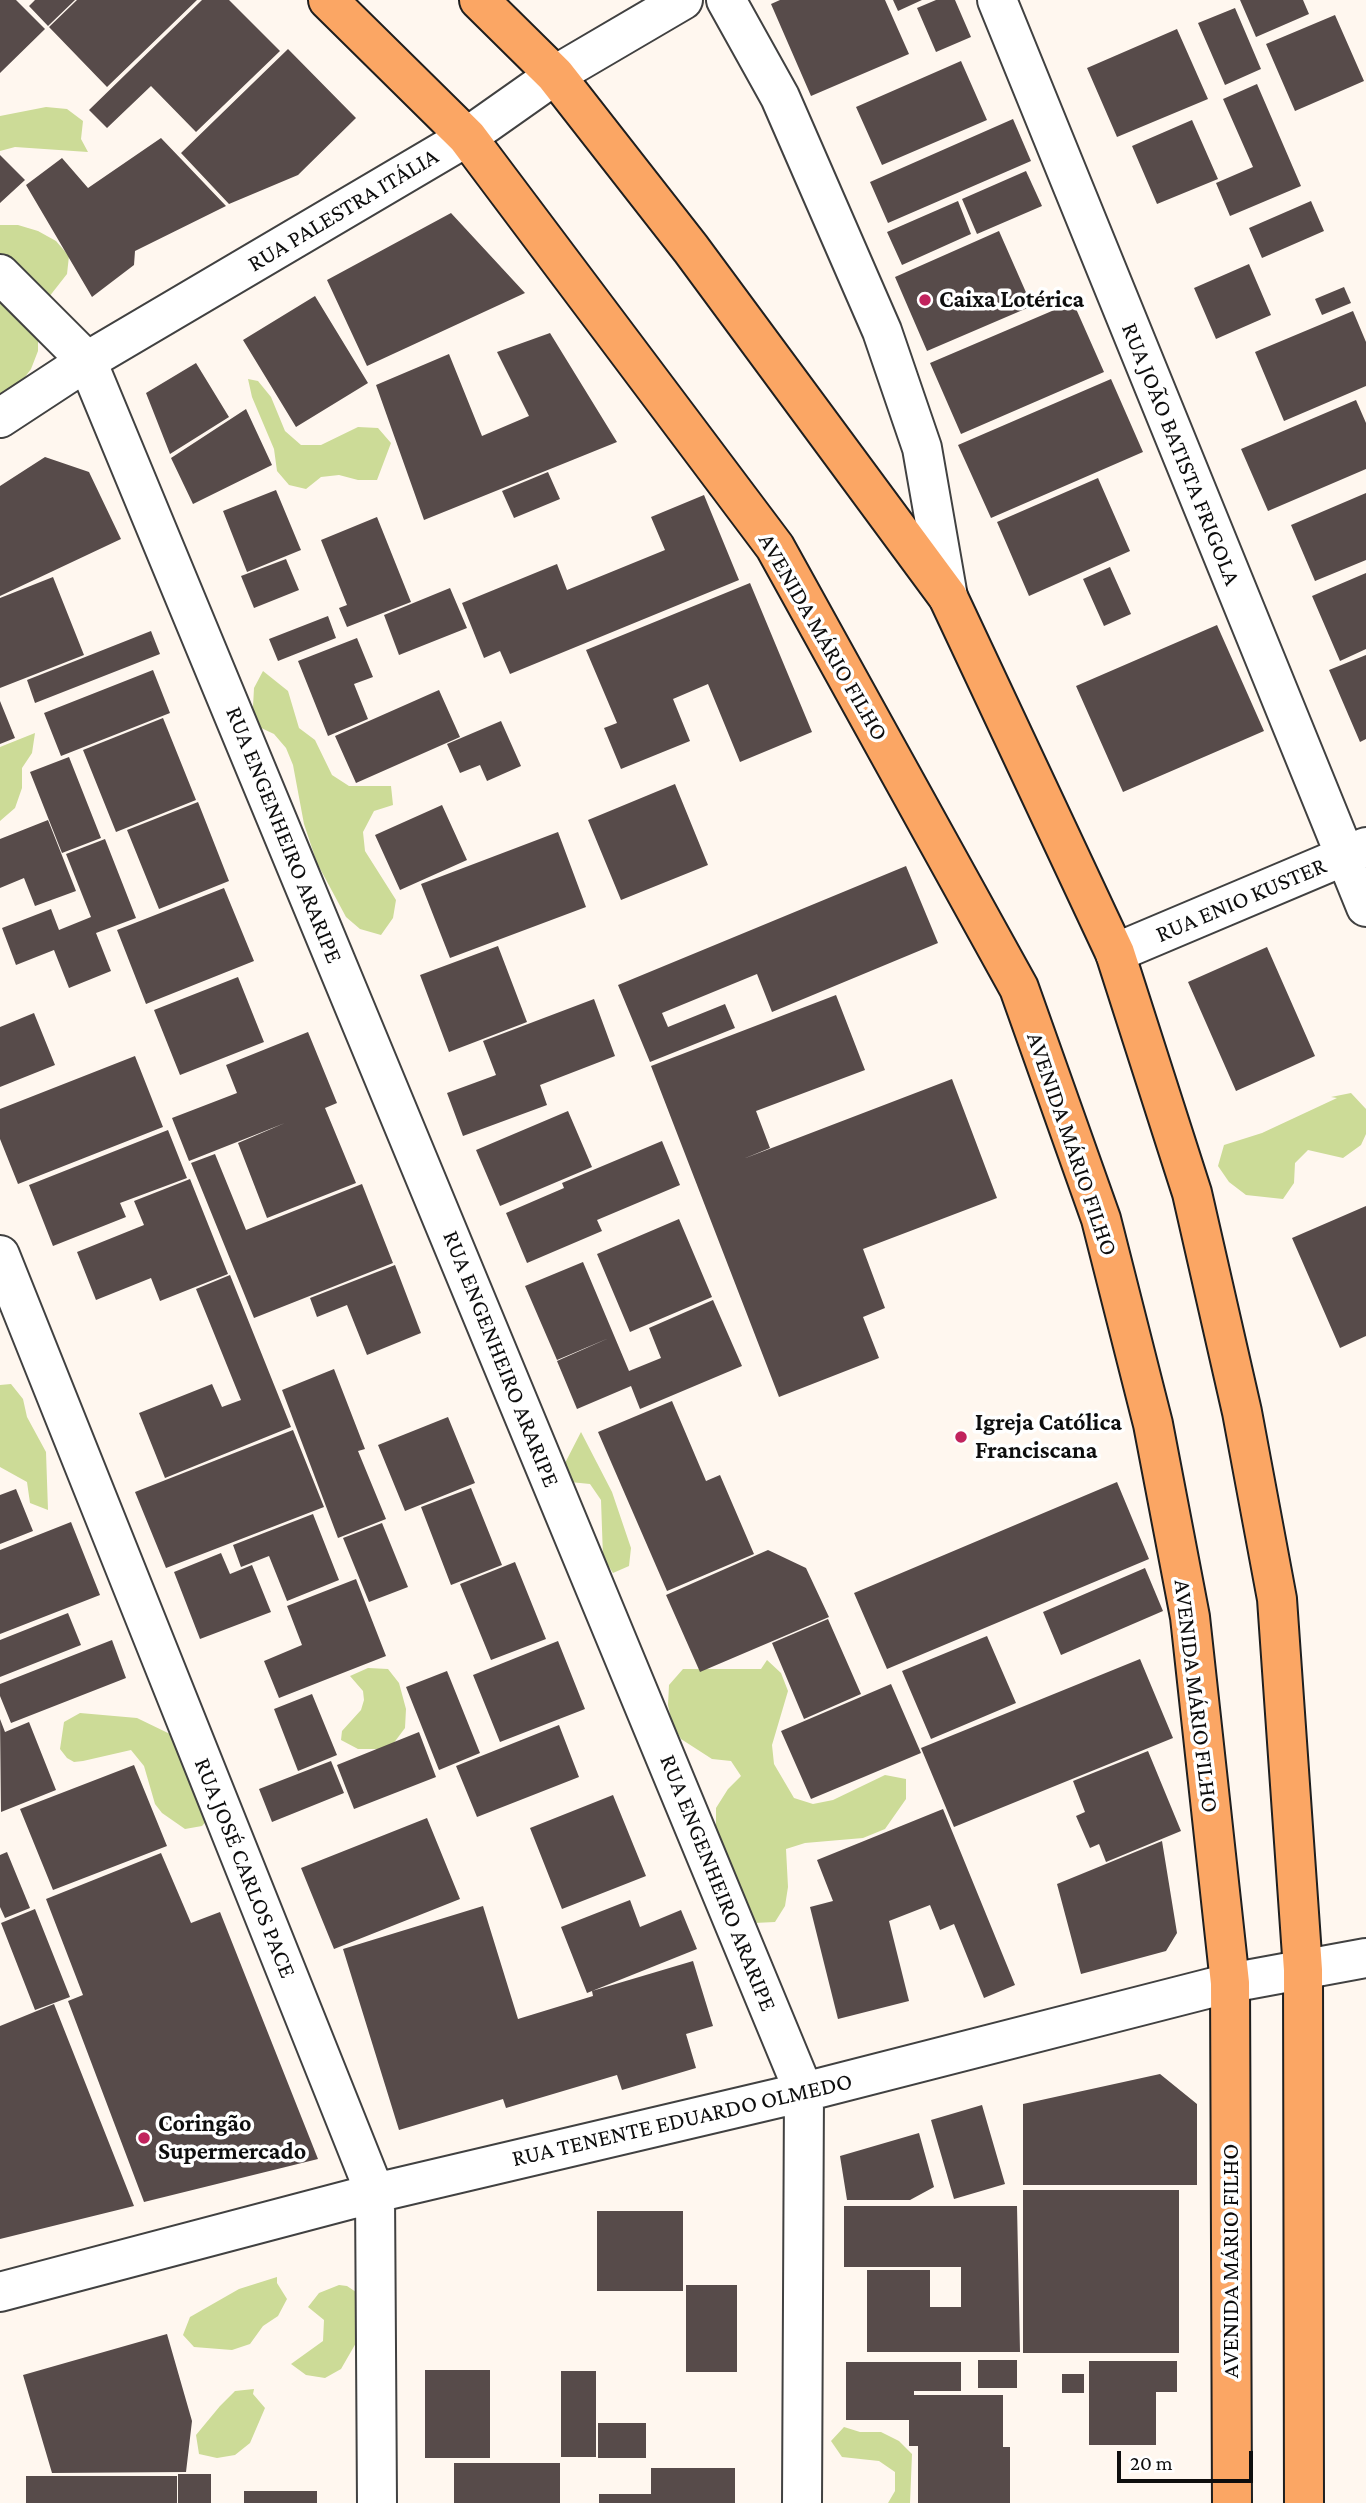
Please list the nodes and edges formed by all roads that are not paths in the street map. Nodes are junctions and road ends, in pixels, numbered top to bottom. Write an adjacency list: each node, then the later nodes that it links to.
1 (328, 0): 7 (main road, AVENIDA MÁRIO FILHO)
2 (479, 0): 6 (main road)
3 (683, 0): 6 (street, RUA PALESTRA ITÁLIA)
4 (726, 0): 11 (street)
5 (997, 0): 12 (street, RUA JOÃO BATISTA FRIGOLA)
6 (555, 75): 7 (street, RUA PALESTRA ITÁLIA); 11 (main road)
7 (467, 137): 9 (street, RUA PALESTRA ITÁLIA); 18 (main road, AVENIDA MÁRIO FILHO)
8 (0, 274): 9 (street, RUA ENGENHEIRO ARARIPE)
9 (88, 361): 10 (street, RUA PALESTRA ITÁLIA); 19 (street, RUA ENGENHEIRO ARARIPE)
10 (0, 418)
11 (948, 597): 14 (main road)
12 (1354, 852): 13 (street, RUA JOÃO BATISTA FRIGOLA); 14 (street, RUA ENIO KUSTER)
13 (1366, 907)
14 (1115, 953): 17 (main road)
15 (0, 1255): 20 (street, RUA JOSÉ CARLOS PACE)
16 (1366, 1958): 17 (street, RUA TENENTE EDUARDO OLMEDO)
17 (1303, 1970): 18 (street, RUA TENENTE EDUARDO OLMEDO); 25 (main road)
18 (1230, 1983): 19 (street, RUA TENENTE EDUARDO OLMEDO); 24 (main road, AVENIDA MÁRIO FILHO)
19 (804, 2092): 20 (street, RUA TENENTE EDUARDO OLMEDO); 23 (street, RUA ENGENHEIRO ARARIPE)
20 (375, 2193): 21 (street, RUA TENENTE EDUARDO OLMEDO); 22 (street, RUA JOSÉ CARLOS PACE)
21 (0, 2292)
22 (377, 2503)
23 (802, 2503)
24 (1232, 2503)
25 (1304, 2503)

